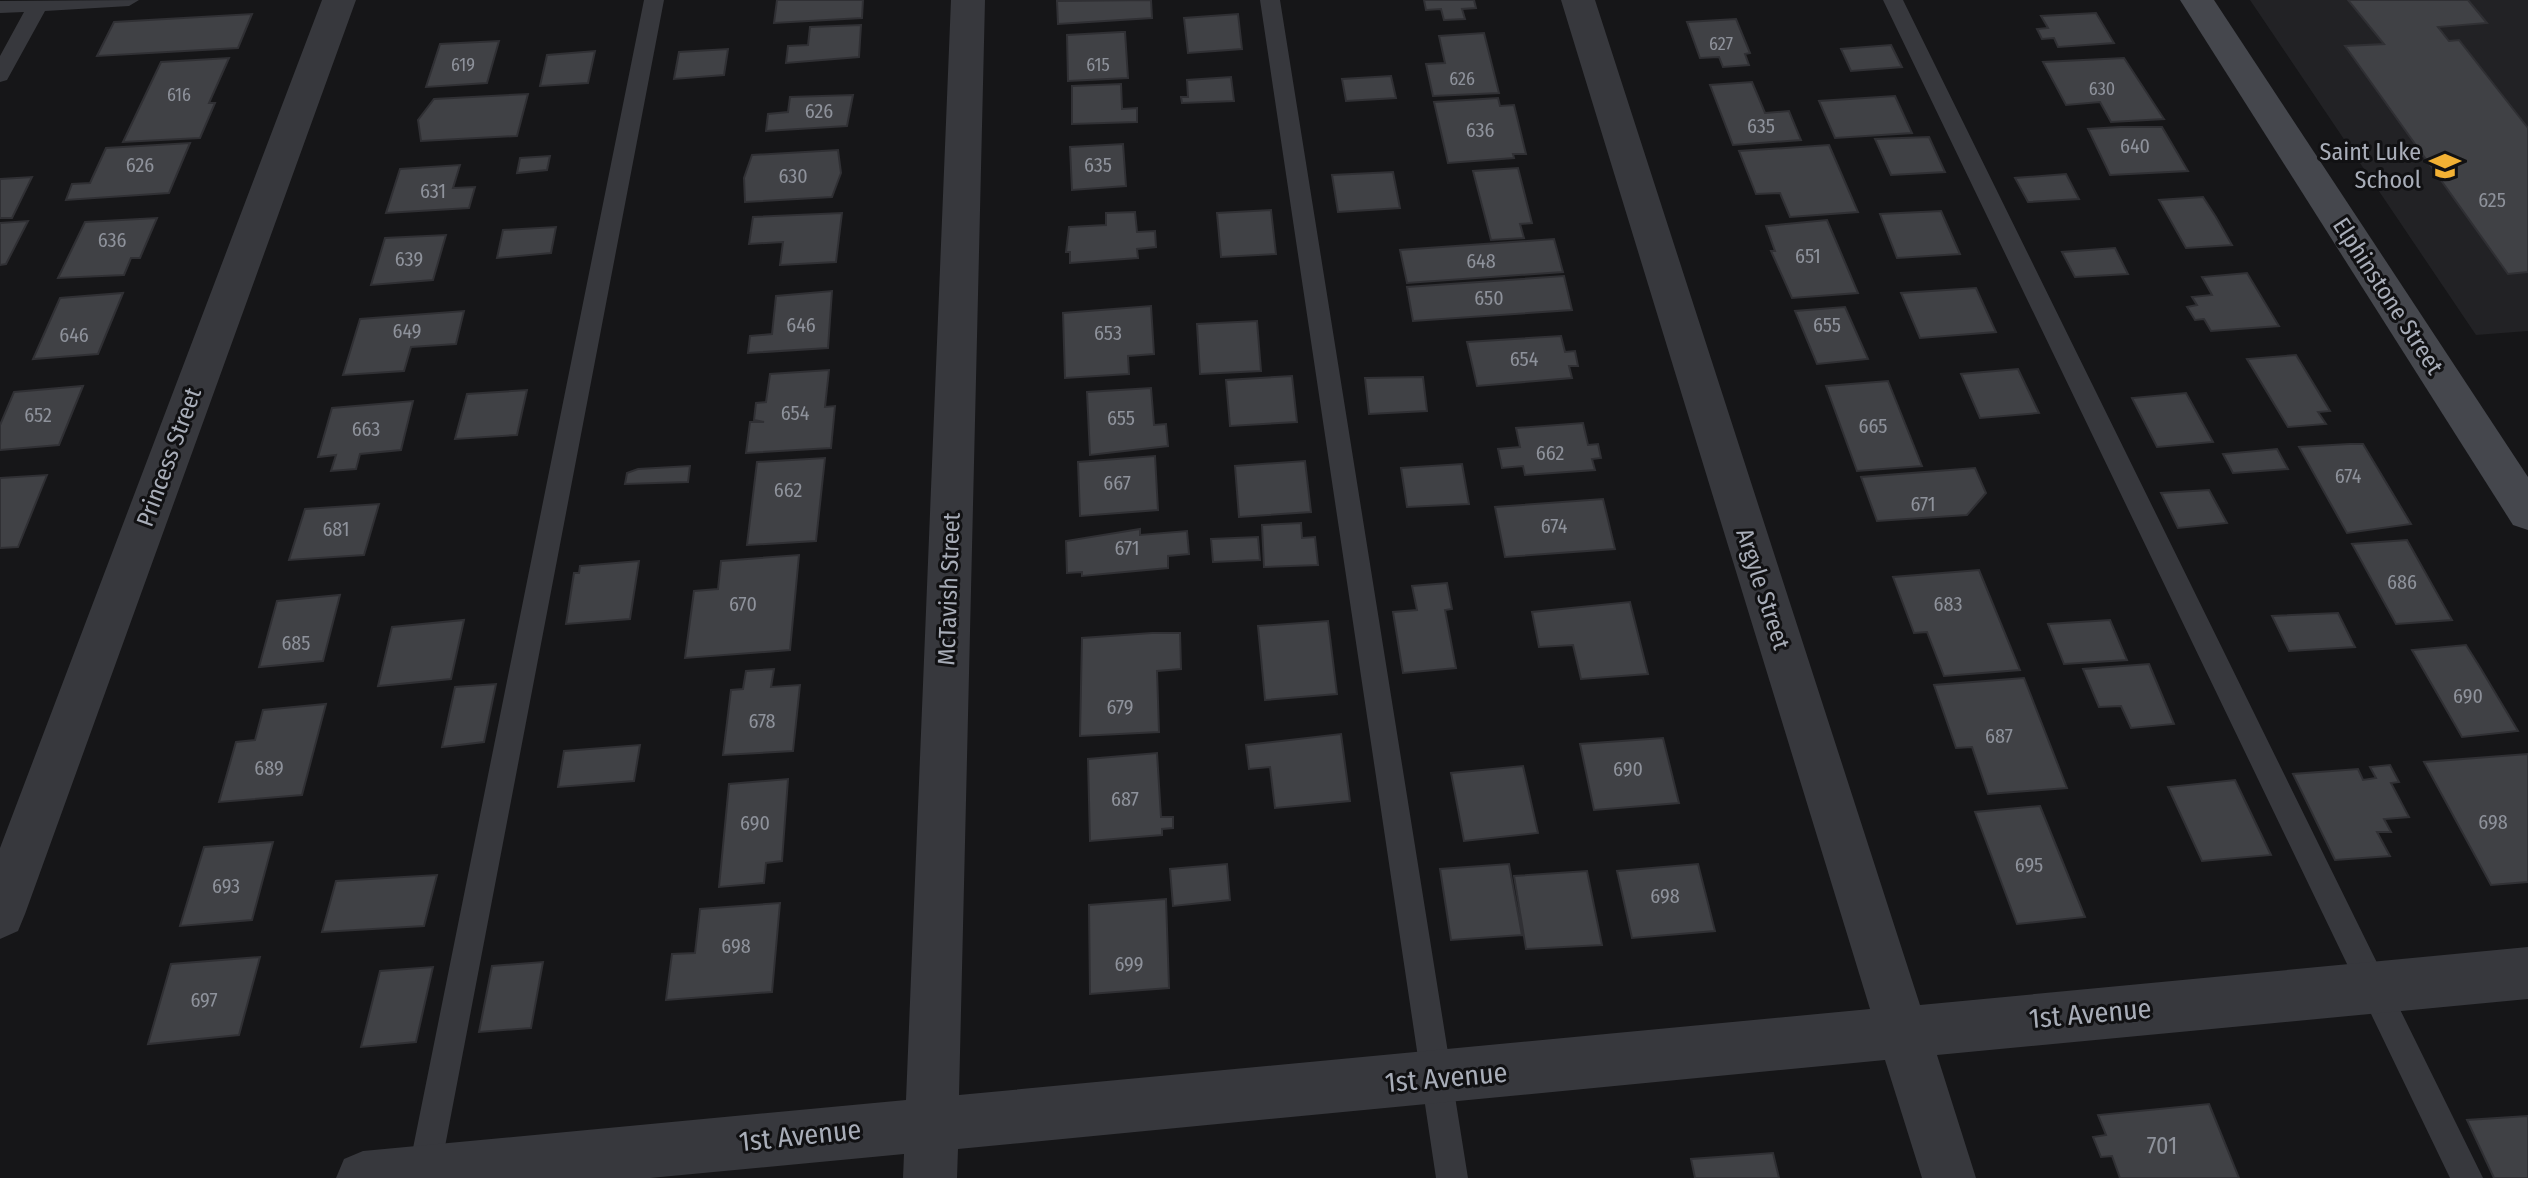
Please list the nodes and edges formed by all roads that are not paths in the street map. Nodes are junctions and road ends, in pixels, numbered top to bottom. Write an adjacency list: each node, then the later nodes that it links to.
1 (129, 0): 9 (lane)
2 (339, 0): 13 (street, Princess Street)
3 (654, 0): 19 (lane)
4 (968, 0): 18 (street, McTavish Street)
5 (1270, 0): 17 (lane)
6 (1578, 0): 16 (street, Argyle Street)
7 (1893, 0): 15 (lane)
8 (2197, 0): 12 (street, Elphinstone Street)
9 (38, 5): 10 (lane); 11 (lane)
10 (0, 7)
11 (0, 75)
12 (2528, 512)
13 (0, 914)
14 (2528, 973): 15 (street, 1st Avenue)
15 (2374, 987): 16 (street, 1st Avenue); 24 (lane)
16 (1903, 1030): 17 (street, 1st Avenue); 23 (street, Argyle Street)
17 (1438, 1078): 18 (street, 1st Avenue); 22 (lane)
18 (932, 1122): 19 (street, 1st Avenue); 21 (street, McTavish Street)
19 (423, 1175): 20 (street, 1st Avenue)
20 (363, 1178)
21 (930, 1178)
22 (1452, 1178)
23 (1949, 1178)
24 (2467, 1178)

